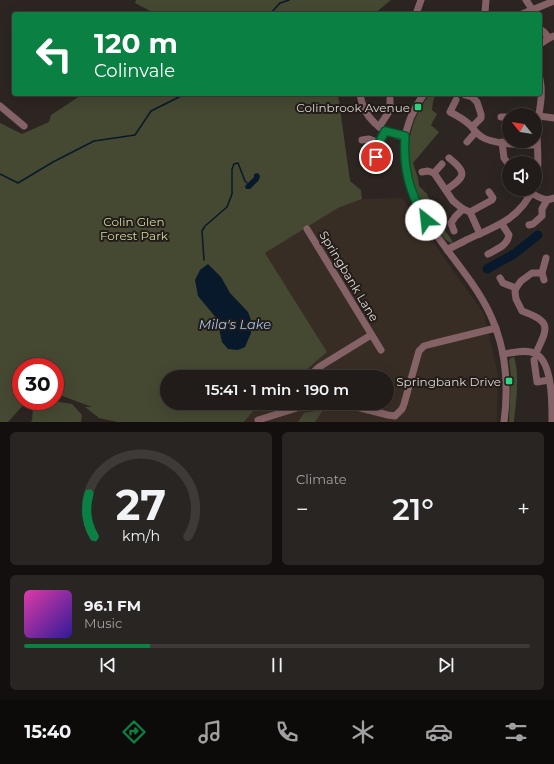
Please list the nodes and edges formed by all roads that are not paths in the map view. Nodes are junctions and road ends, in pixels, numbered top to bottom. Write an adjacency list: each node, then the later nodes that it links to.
1 (486, 0): 5 (street)
2 (526, 0): 4 (street)
3 (554, 1): 4 (street)
4 (532, 9): 6 (street)
5 (485, 12)
6 (526, 12)
7 (542, 31): 8 (street)
8 (551, 37): 9 (street)
9 (542, 43)
10 (361, 96): 21 (street)
11 (423, 96): 23 (street)
12 (468, 96): 22 (street)
13 (542, 96): 17 (street)
14 (390, 99): 21 (street)
15 (456, 100): 22 (street)
16 (0, 106): 20 (street)
17 (540, 108)
18 (542, 116): 19 (street)
19 (554, 118)
20 (24, 126)
21 (382, 129): 23 (street); 27 (street)
22 (474, 130): 25 (street); 26 (street)
23 (405, 136): 44 (street)
24 (362, 140): 27 (street)
25 (467, 142)
26 (502, 142)
27 (379, 143): 30 (street)
28 (449, 158): 33 (street)
29 (442, 164): 32 (street)
30 (376, 168)
31 (422, 172): 32 (street)
32 (434, 173): 33 (street)
33 (446, 190): 37 (street)
34 (489, 192): 38 (street)
35 (528, 196): 39 (street)
36 (551, 199): 40 (street)
37 (463, 209): 38 (street); 42 (street)
38 (470, 212): 43 (street)
39 (502, 224): 43 (street); 45 (street)
40 (530, 225)
41 (307, 229): 50 (street, Springbank Lane)
42 (454, 231)
43 (480, 234): 44 (street)
44 (447, 250): 49 (street)
45 (488, 254)
46 (546, 258): 48 (street)
47 (500, 278): 48 (street)
48 (516, 288): 52 (street)
49 (496, 328): 53 (street); 58 (street)
50 (371, 335): 51 (street, Springbank Lane); 55 (street, Springbank Lane)
51 (381, 350)
52 (536, 353): 53 (street); 56 (street)
53 (503, 354): 61 (street)
54 (534, 360): 56 (street)
55 (316, 370)
56 (549, 380): 62 (street)
57 (294, 410): 59 (street)
58 (366, 410)
59 (272, 419): 60 (street)
60 (258, 420)
61 (504, 422)
62 (552, 422)

